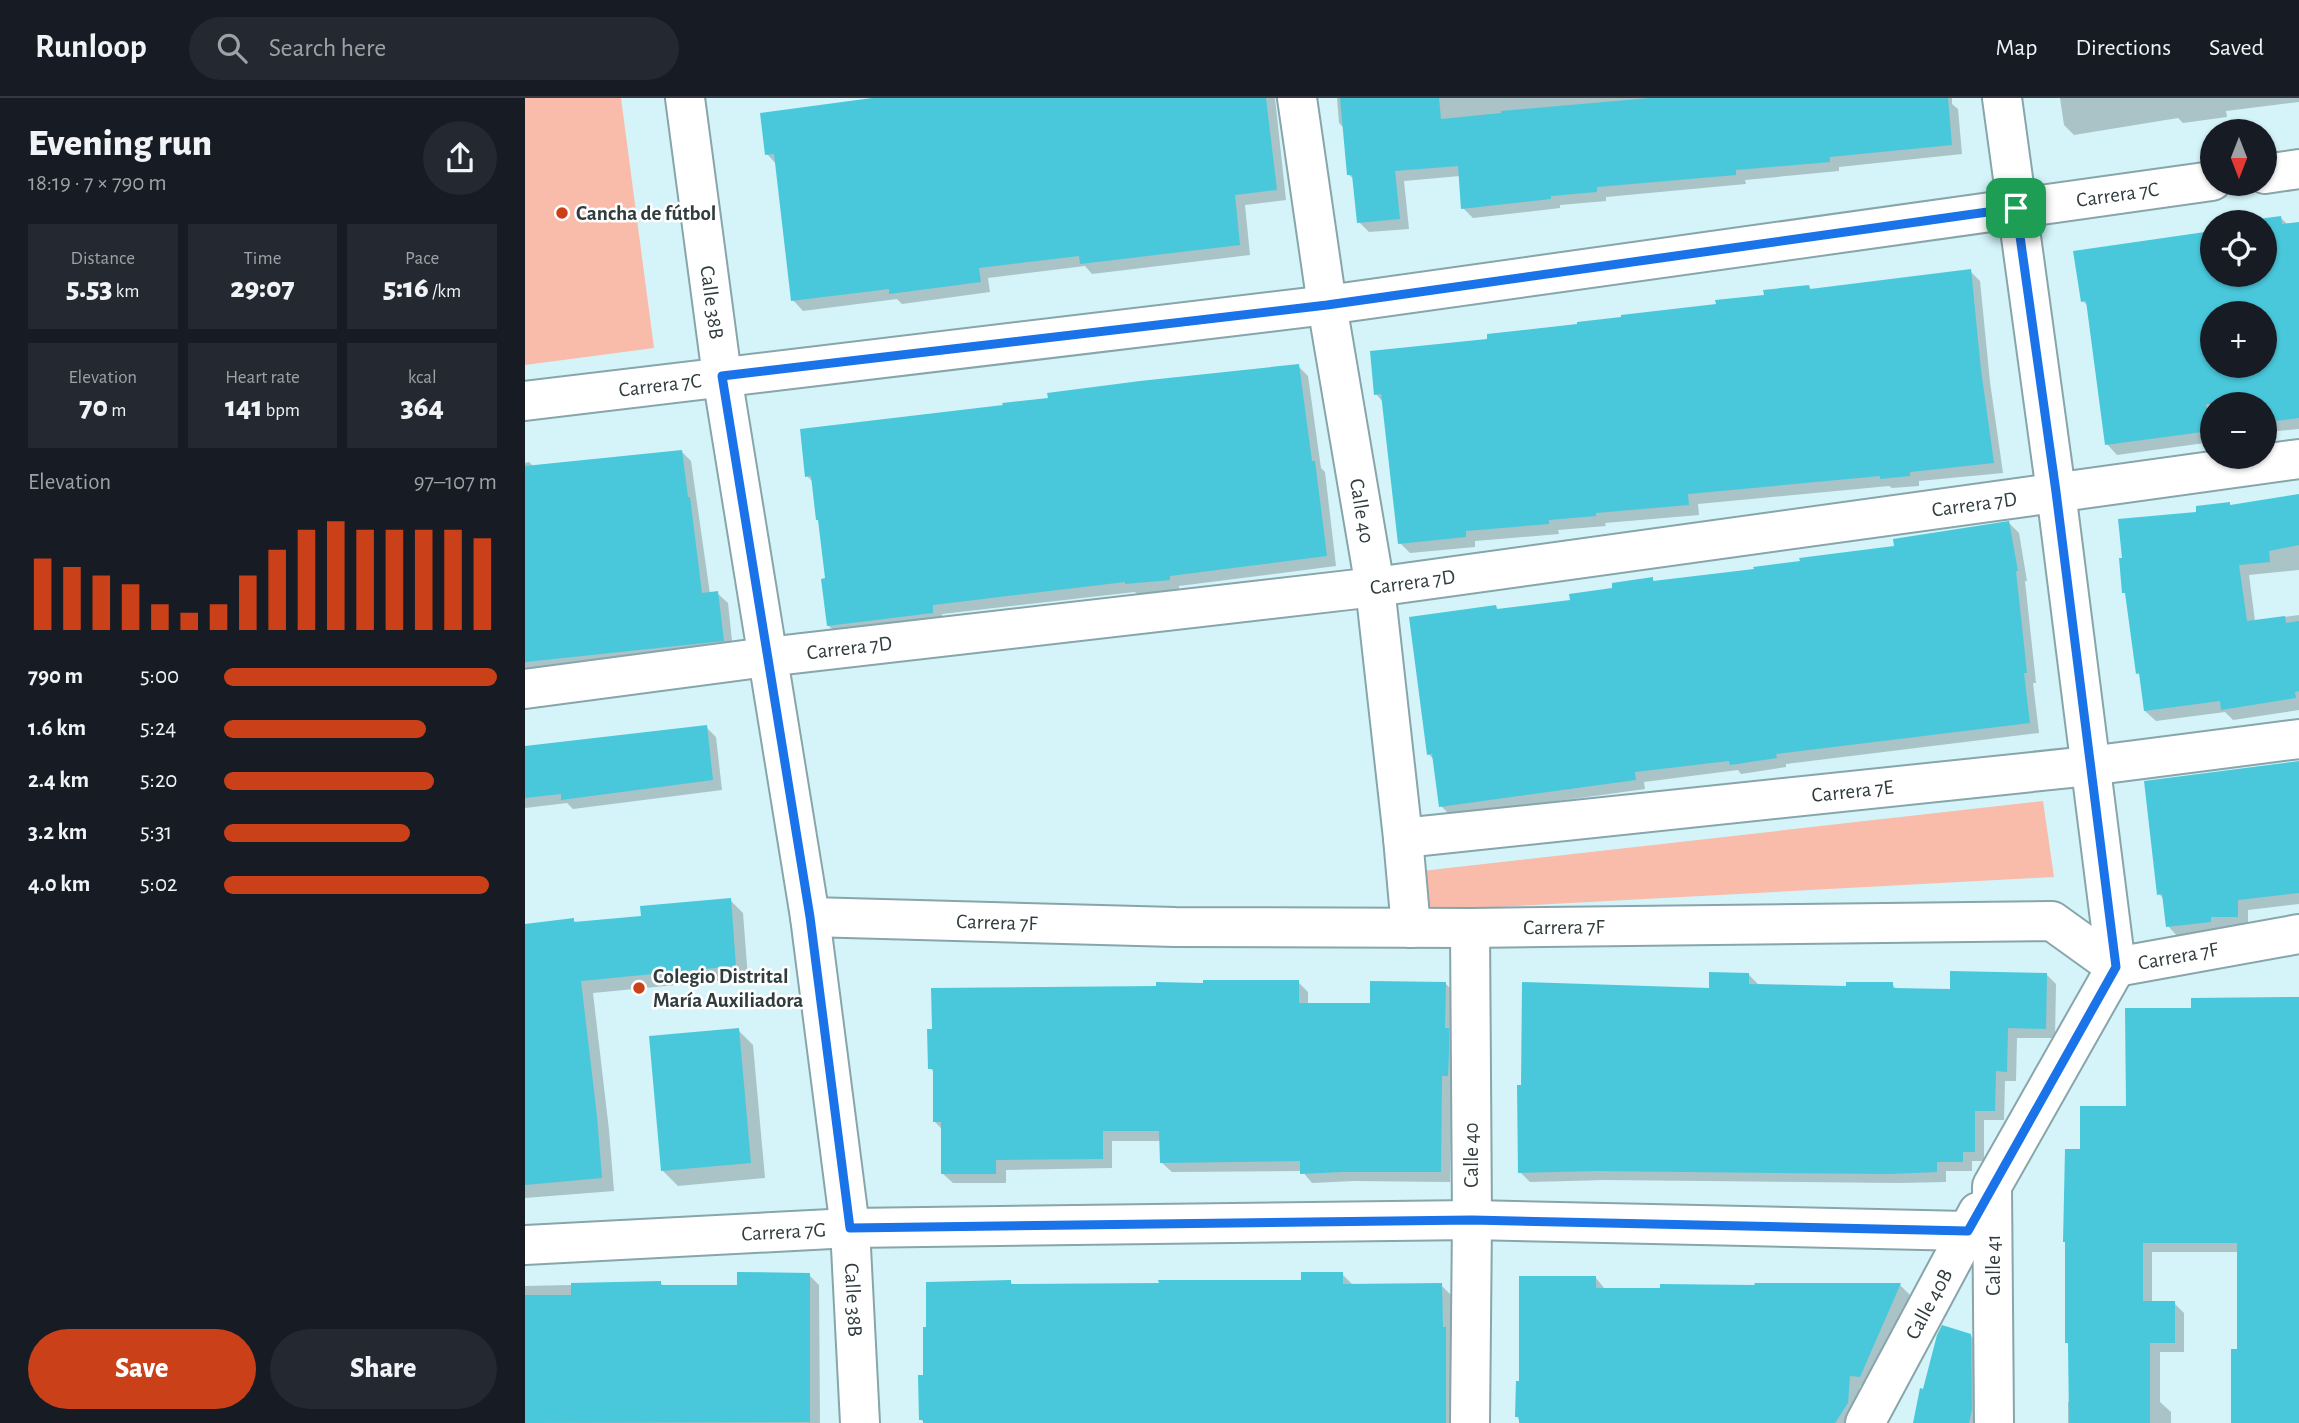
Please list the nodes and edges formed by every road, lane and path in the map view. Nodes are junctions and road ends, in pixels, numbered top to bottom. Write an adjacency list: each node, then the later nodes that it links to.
1 (685, 98): 9 (street, Calle 38B)
2 (1297, 98): 8 (street, Calle 40)
3 (2002, 98): 7 (street)
4 (2299, 169): 5 (street)
5 (2277, 172)
6 (2200, 183): 7 (street, Carrera 7C)
7 (2016, 208): 8 (street, Carrera 7C); 12 (street)
8 (1327, 305): 9 (street, Carrera 7C); 13 (street, Calle 40)
9 (722, 376): 10 (street, Carrera 7C); 14 (street, Calle 38B)
10 (525, 401)
11 (2299, 459): 12 (street, Carrera 7D)
12 (2056, 492): 13 (street, Carrera 7D); 17 (street)
13 (1375, 587): 14 (street, Carrera 7D); 18 (street, Calle 40)
14 (767, 657): 15 (street, Carrera 7D); 19 (street, Calle 38B)
15 (525, 689)
16 (2299, 739): 17 (street, Carrera 7E)
17 (2089, 766): 18 (street, Carrera 7E); 23 (street)
18 (1403, 838): 20 (street, Calle 40)
19 (810, 917): 20 (street, Carrera 7F); 26 (street, Calle 38B)
20 (1411, 928): 21 (street, Carrera 7F)
21 (1470, 928): 23 (street, Carrera 7F); 25 (street, Calle 40)
22 (2299, 934): 23 (street, Carrera 7F)
23 (2116, 967): 24 (street)
24 (1992, 1186): 27 (street, Calle 40B); 32 (street, Calle 41)
25 (1472, 1220): 26 (street, Carrera 7G); 27 (street, Carrera 7G); 30 (street, Calle 40)
26 (850, 1228): 28 (street, Carrera 7G); 29 (street, Calle 38B)
27 (1968, 1231): 31 (street, Calle 40B)
28 (525, 1245)
29 (860, 1423)
30 (1469, 1423)
31 (1865, 1423)
32 (1994, 1423)

